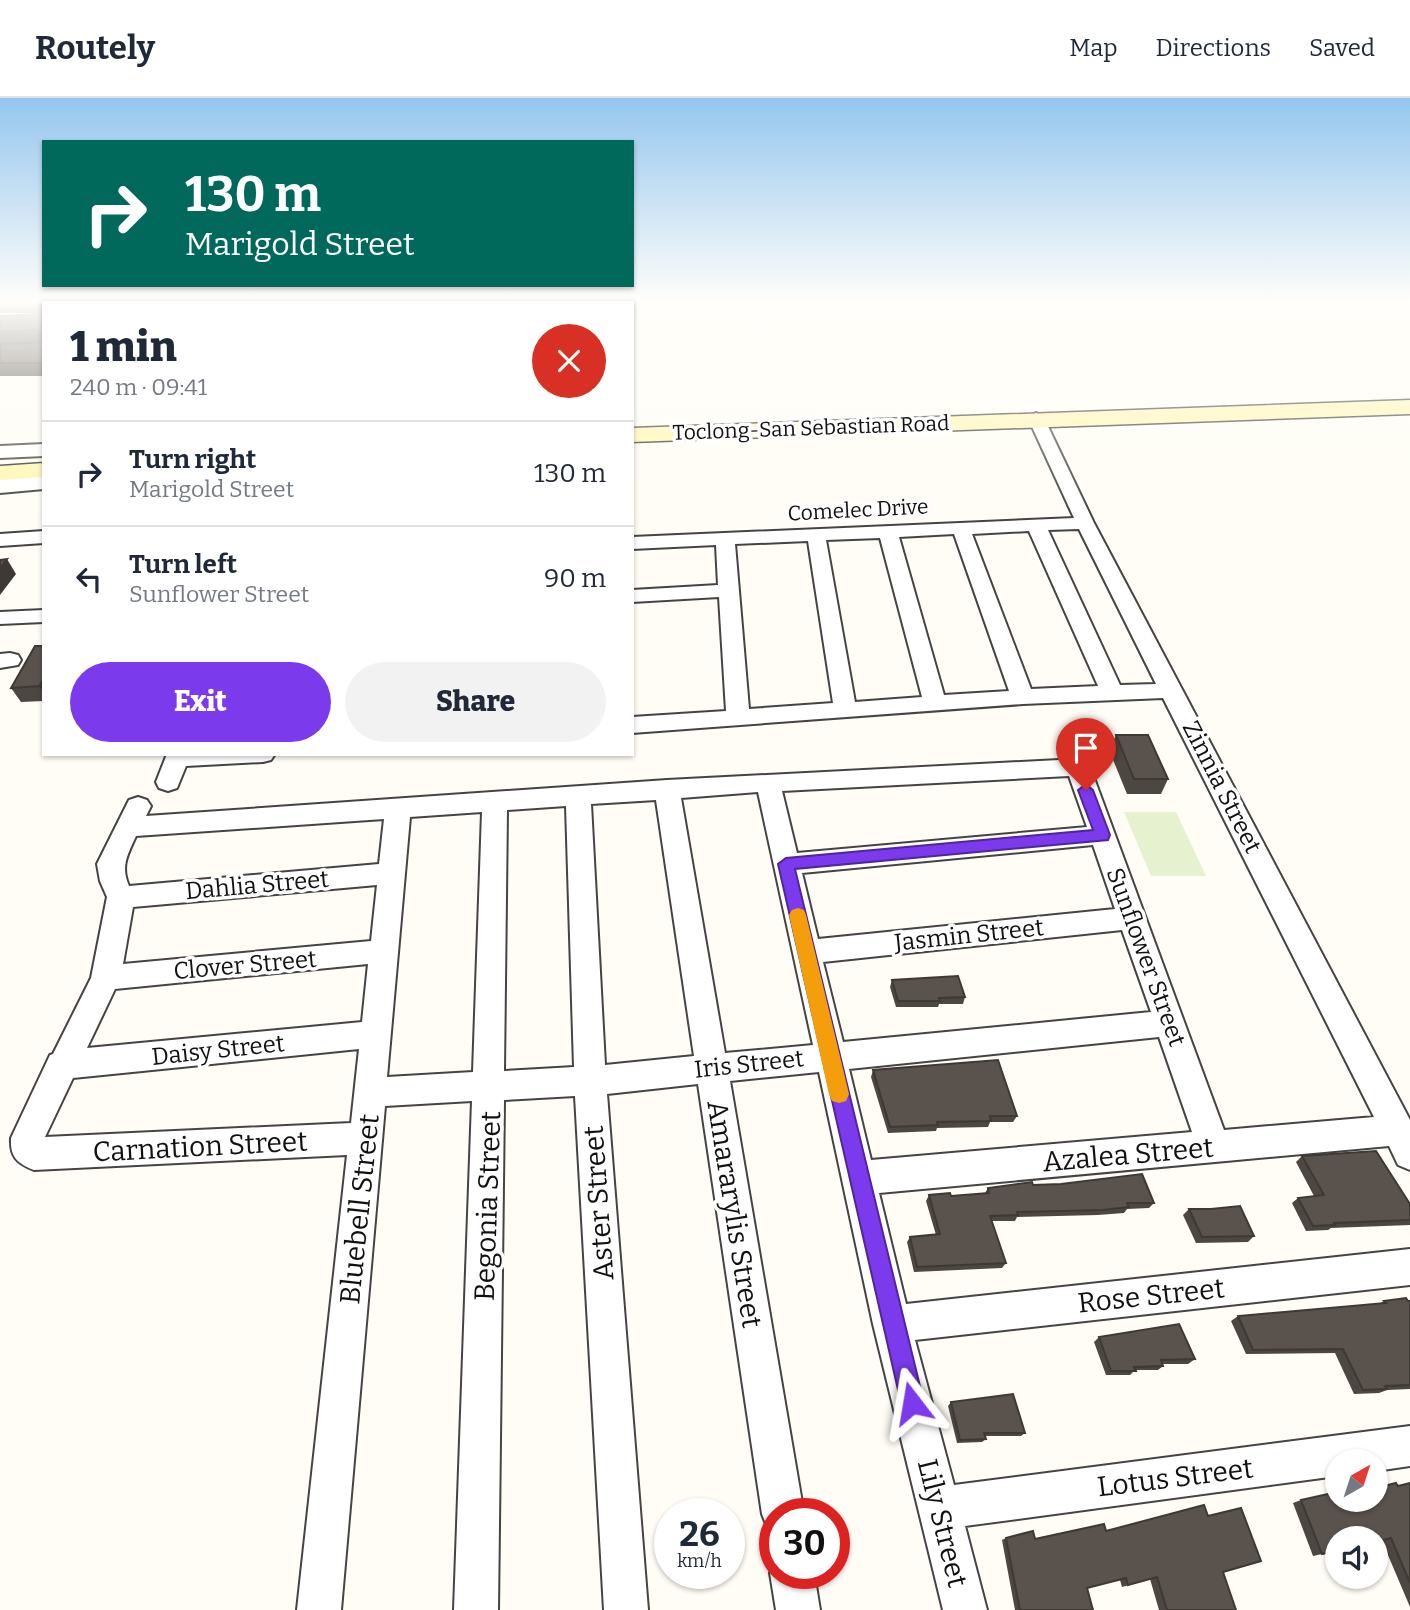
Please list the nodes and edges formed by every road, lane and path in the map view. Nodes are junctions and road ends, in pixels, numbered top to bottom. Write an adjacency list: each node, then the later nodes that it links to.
1 (1410, 407): 2 (main road, Toclong-San Sebastian Road)
2 (1036, 418): 3 (main road, Toclong-San Sebastian Road); 12 (street, Zinnia Street)
3 (634, 435)
4 (42, 450): 5 (street)
5 (0, 452)
6 (42, 460): 7 (main road)
7 (0, 463)
8 (42, 470): 9 (main road)
9 (0, 473)
10 (42, 482): 11 (street)
11 (0, 486)
12 (1086, 523): 13 (street, Comelec Drive); 25 (street, Zinnia Street)
13 (1036, 525): 14 (street, Comelec Drive); 26 (street)
14 (961, 528): 15 (street, Comelec Drive); 27 (street)
15 (888, 532): 16 (street, Comelec Drive); 28 (street)
16 (816, 535): 18 (street, Comelec Drive); 29 (street)
17 (42, 537): 19 (street)
18 (724, 539): 20 (street, Comelec Drive); 21 (street)
19 (0, 540)
20 (634, 543)
21 (729, 591): 22 (street); 30 (street)
22 (634, 596)
23 (42, 616): 24 (street)
24 (0, 618)
25 (1172, 690): 26 (street); 56 (street, Zinnia Street)
26 (1111, 691): 27 (street)
27 (1023, 697): 28 (street)
28 (936, 703): 29 (street)
29 (845, 710): 30 (street)
30 (738, 717): 31 (street)
31 (634, 725)
32 (179, 756): 33 (street)
33 (168, 782)
34 (768, 783): 35 (street); 39 (street, Sunflower Street); 40 (street, Lily Street)
35 (667, 789): 36 (street); 51 (street, Amararylis Street)
36 (578, 796): 37 (street); 52 (street, Aster Street)
37 (495, 802): 38 (street); 53 (street, Begonia Street)
38 (398, 808): 41 (street, Bluebell Street); 42 (street)
39 (1102, 835): 40 (street); 43 (street, Sunflower Street)
40 (786, 864): 45 (street, Lily Street)
41 (392, 873): 42 (street, Dahlia Street); 44 (street, Bluebell Street)
42 (121, 897): 46 (street)
43 (1132, 918): 45 (street, Jasmin Street); 47 (street, Sunflower Street)
44 (384, 951): 46 (street, Clover Street); 48 (street, Bluebell Street)
45 (806, 953): 49 (street, Lily Street)
46 (106, 978): 50 (street)
47 (1169, 1023): 49 (street, Iris Street); 57 (street, Sunflower Street)
48 (376, 1034): 50 (street, Daisy Street); 54 (street, Bluebell Street)
49 (830, 1056): 51 (street, Iris Street); 58 (street, Lily Street)
50 (61, 1065): 55 (street, Carnation Street)
51 (711, 1068): 52 (street, Iris Street); 62 (street, Amararylis Street)
52 (590, 1081): 53 (street, Iris Street); 67 (street, Aster Street)
53 (490, 1086): 54 (street, Iris Street); 66 (street, Begonia Street)
54 (370, 1092): 55 (street, Bluebell Street)
55 (366, 1138): 65 (street, Bluebell Street)
56 (1404, 1142): 57 (street, Azalea Street)
57 (1214, 1147): 58 (street, Azalea Street)
58 (858, 1178): 60 (street, Lily Street)
59 (1410, 1266): 60 (street, Rose Street)
60 (892, 1324): 63 (street, Lily Street)
61 (1410, 1446): 63 (street, Lotus Street)
62 (780, 1498)
63 (940, 1508): 69 (street, Lily Street)
64 (795, 1589): 68 (street)
65 (319, 1610)
66 (476, 1610)
67 (626, 1610)
68 (798, 1610)
69 (965, 1610)

